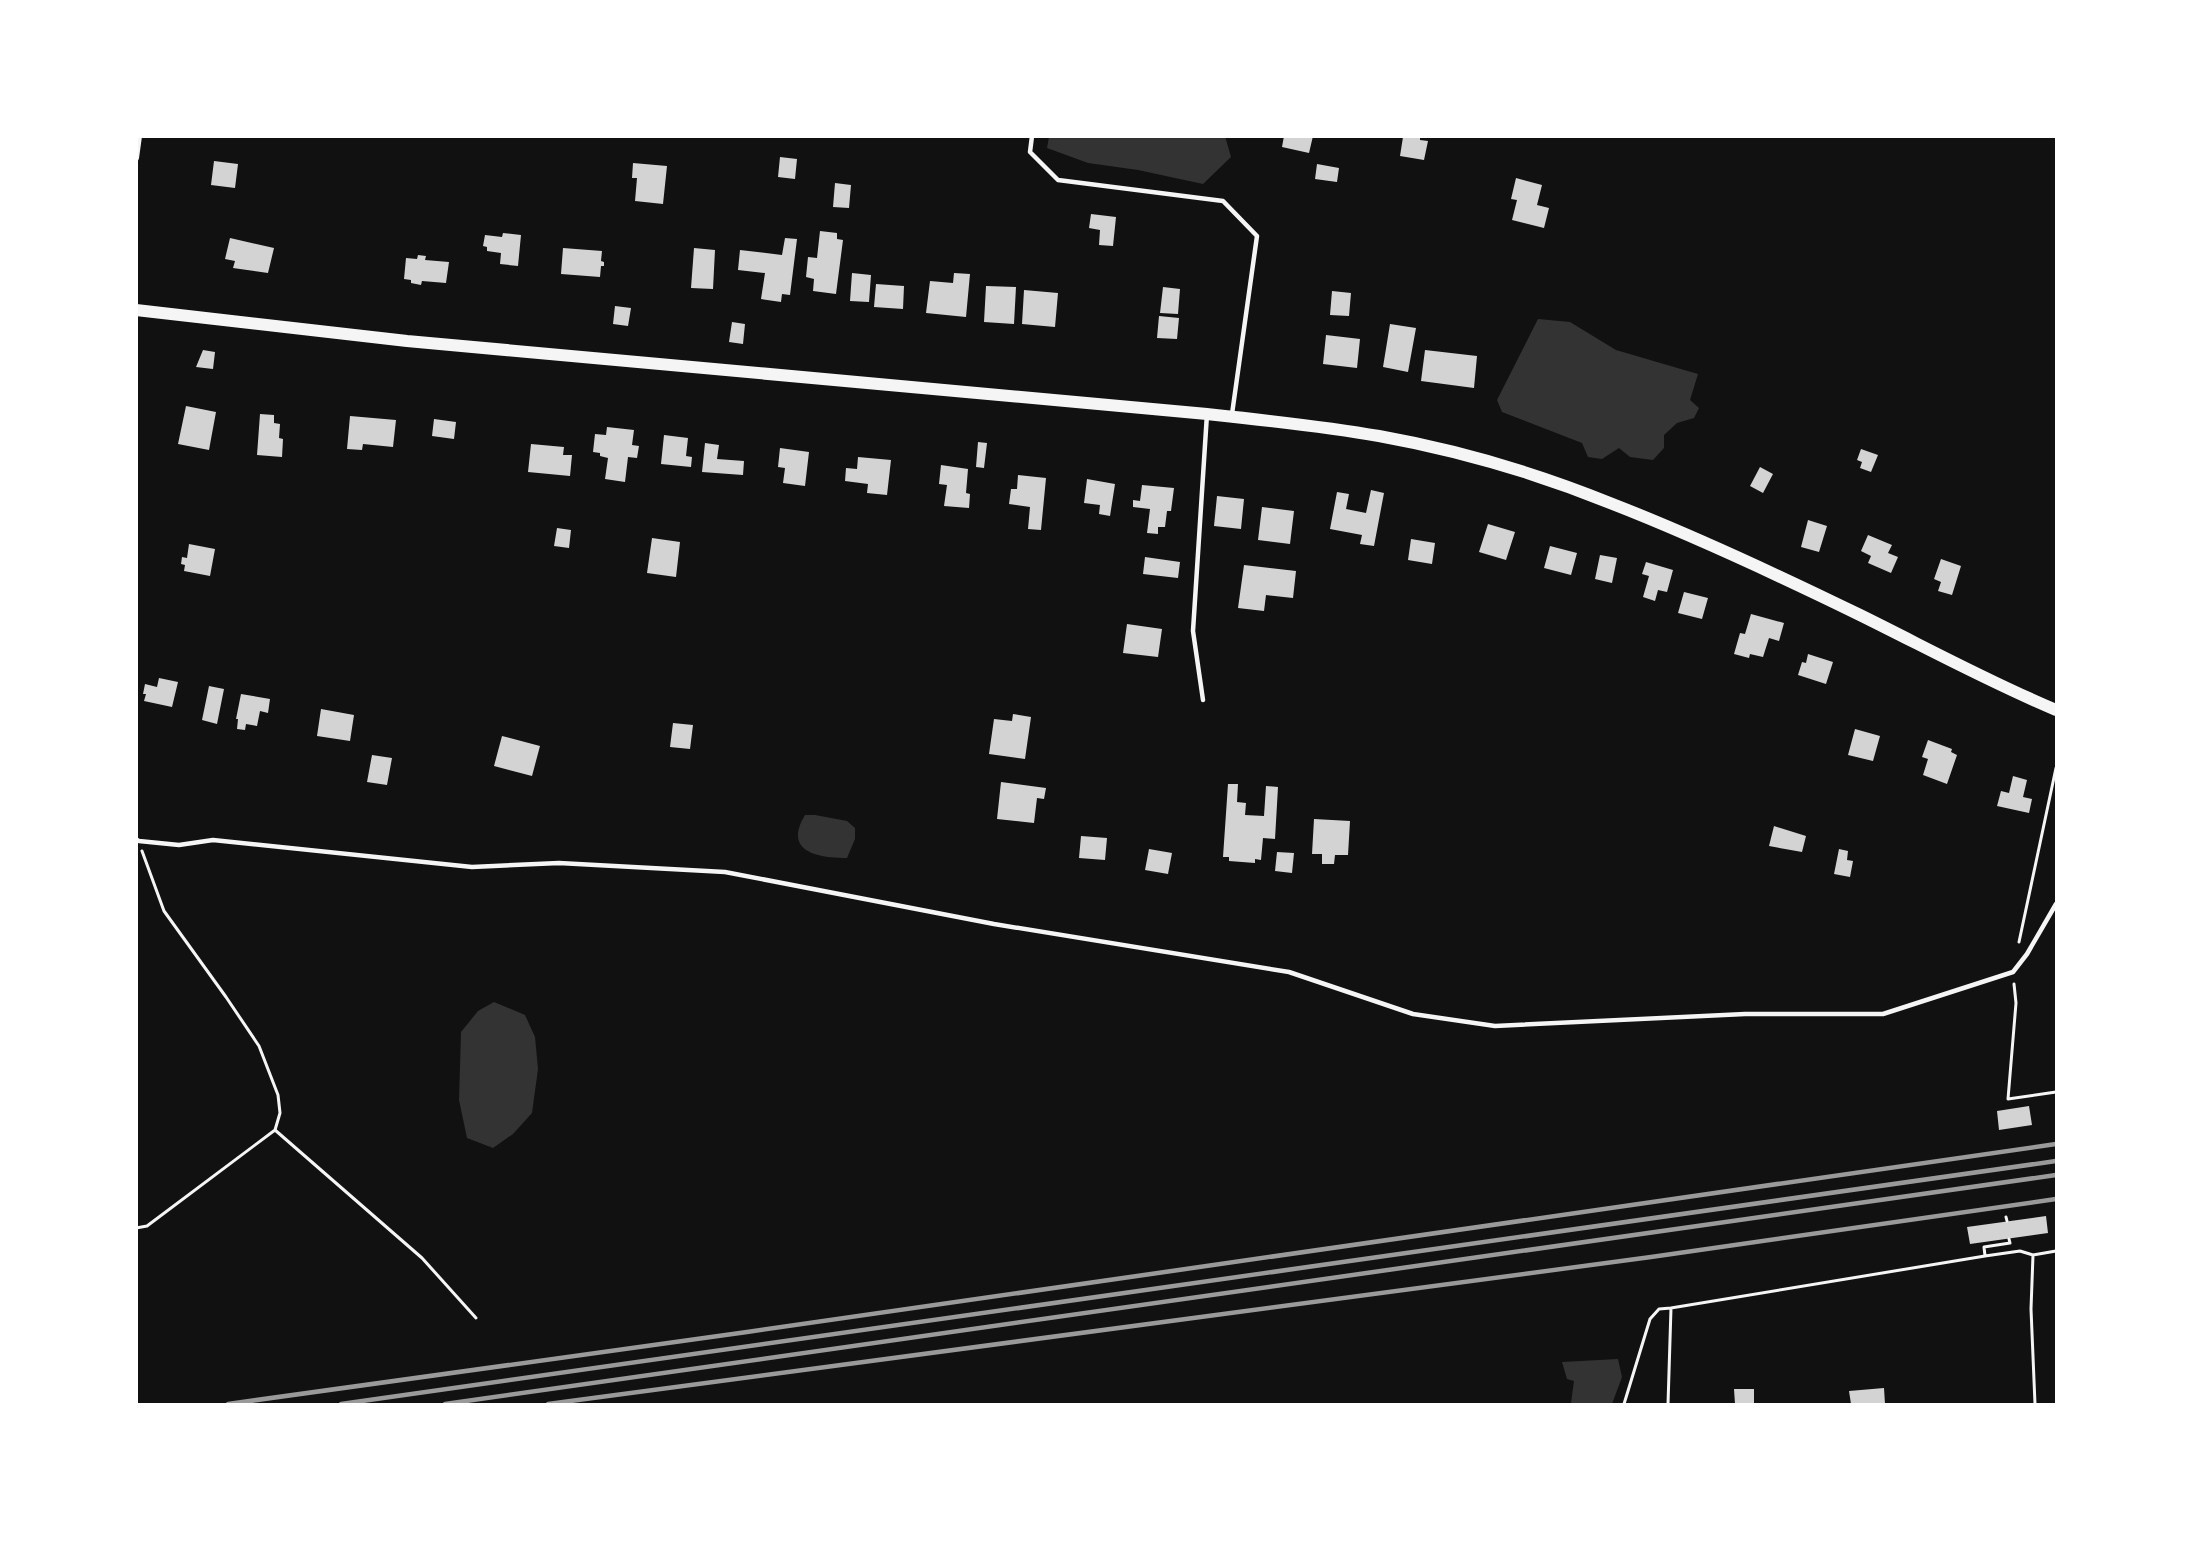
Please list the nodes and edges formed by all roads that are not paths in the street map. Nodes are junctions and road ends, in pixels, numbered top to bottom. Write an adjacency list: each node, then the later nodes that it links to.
1 (139, 136): 3 (street)
2 (1032, 136): 6 (lane)
3 (136, 158)
4 (136, 310): 5 (main road)
5 (1207, 414): 6 (main road); 7 (lane)
6 (1232, 417): 8 (main road)
7 (1203, 700)
8 (2056, 710)
9 (138, 840): 10 (lane)
10 (2056, 904)

